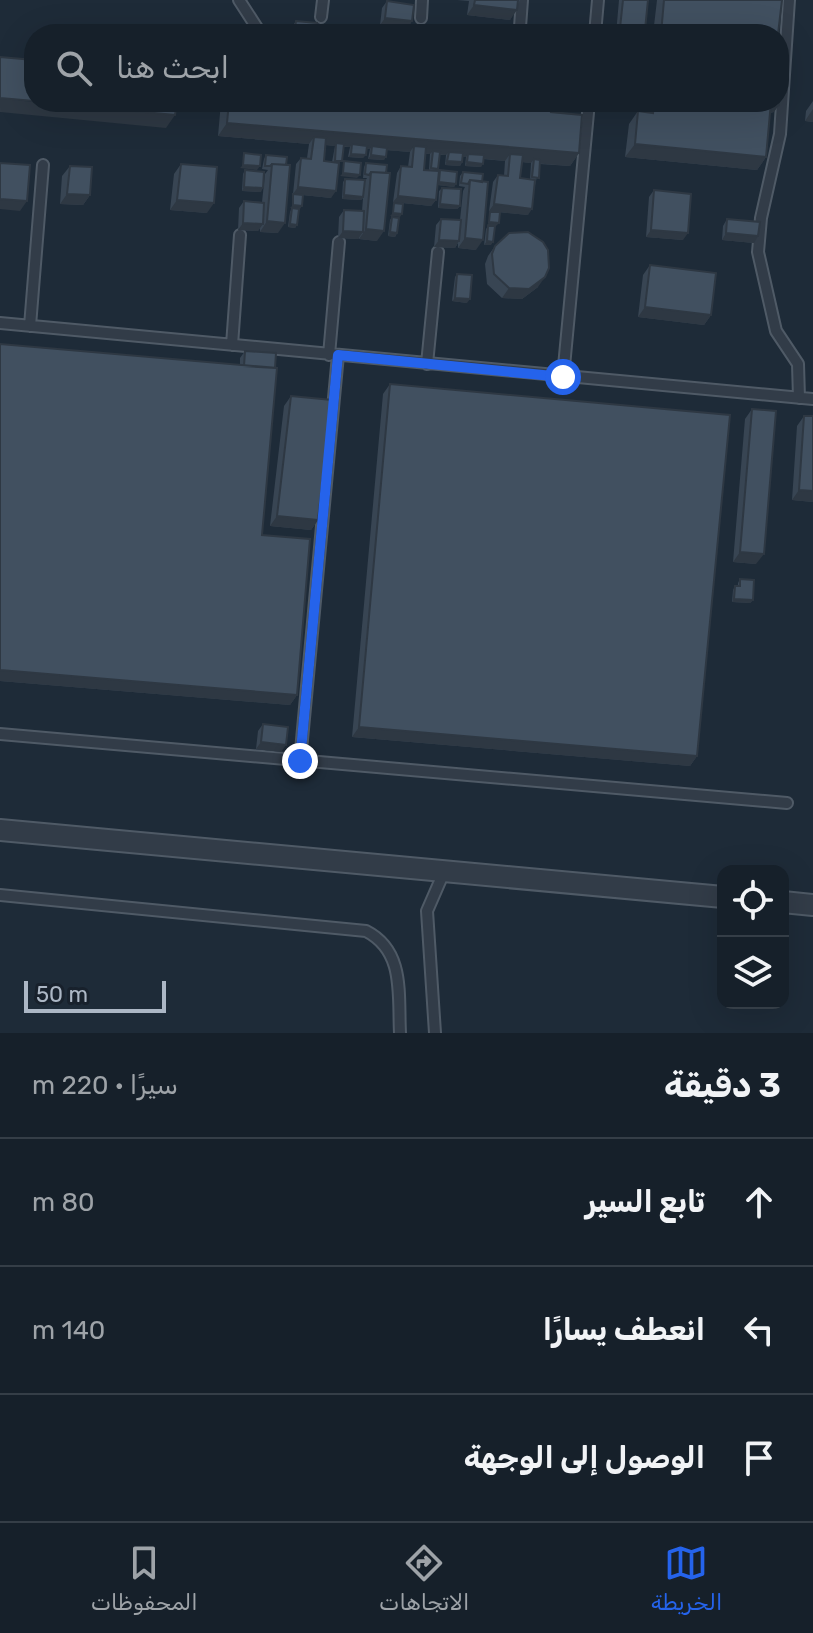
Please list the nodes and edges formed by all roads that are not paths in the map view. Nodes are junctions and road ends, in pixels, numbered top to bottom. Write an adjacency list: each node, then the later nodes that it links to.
1 (239, 0): 9 (lane)
2 (323, 0): 7 (lane)
3 (422, 0): 8 (lane)
4 (522, 0): 10 (lane)
5 (598, 0): 11 (lane)
6 (789, 0): 12 (lane)
7 (321, 17)
8 (421, 18)
9 (255, 24)
10 (520, 24)
11 (596, 24)
12 (787, 24)
13 (588, 112): 24 (lane)
14 (781, 112): 25 (lane)
15 (43, 165): 20 (lane)
16 (240, 235): 21 (lane)
17 (339, 242): 22 (lane)
18 (438, 252): 23 (lane)
19 (0, 323): 20 (lane)
20 (30, 326): 21 (lane)
21 (232, 345): 22 (lane)
22 (334, 355): 23 (lane); 28 (lane)
23 (427, 364): 24 (lane)
24 (563, 377): 25 (lane)
25 (799, 398): 26 (lane)
26 (813, 399)
27 (0, 734): 28 (lane)
28 (300, 761): 29 (lane)
29 (787, 803)
30 (0, 830): 31 (street)
31 (444, 872): 33 (street); 37 (lane)
32 (0, 895): 36 (lane)
33 (717, 896)
34 (789, 903): 35 (street)
35 (813, 905)
36 (400, 1033)
37 (435, 1033)

